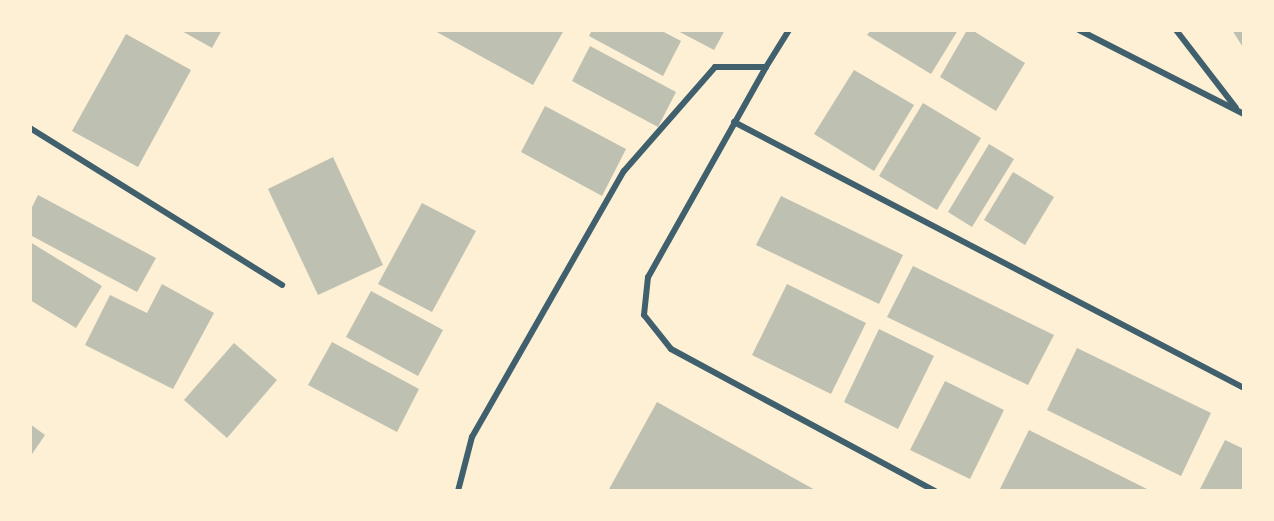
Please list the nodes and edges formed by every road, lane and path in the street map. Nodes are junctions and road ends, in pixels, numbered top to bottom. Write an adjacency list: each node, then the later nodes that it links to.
1 (789, 30): 4 (street)
2 (1079, 30): 5 (street)
3 (1176, 30): 5 (street)
4 (766, 67): 7 (street); 11 (street)
5 (1237, 109): 6 (street)
6 (1244, 114)
7 (734, 122): 10 (street); 12 (street)
8 (30, 128): 9 (street)
9 (282, 285)
10 (1244, 388)
11 (458, 491)
12 (935, 491)

